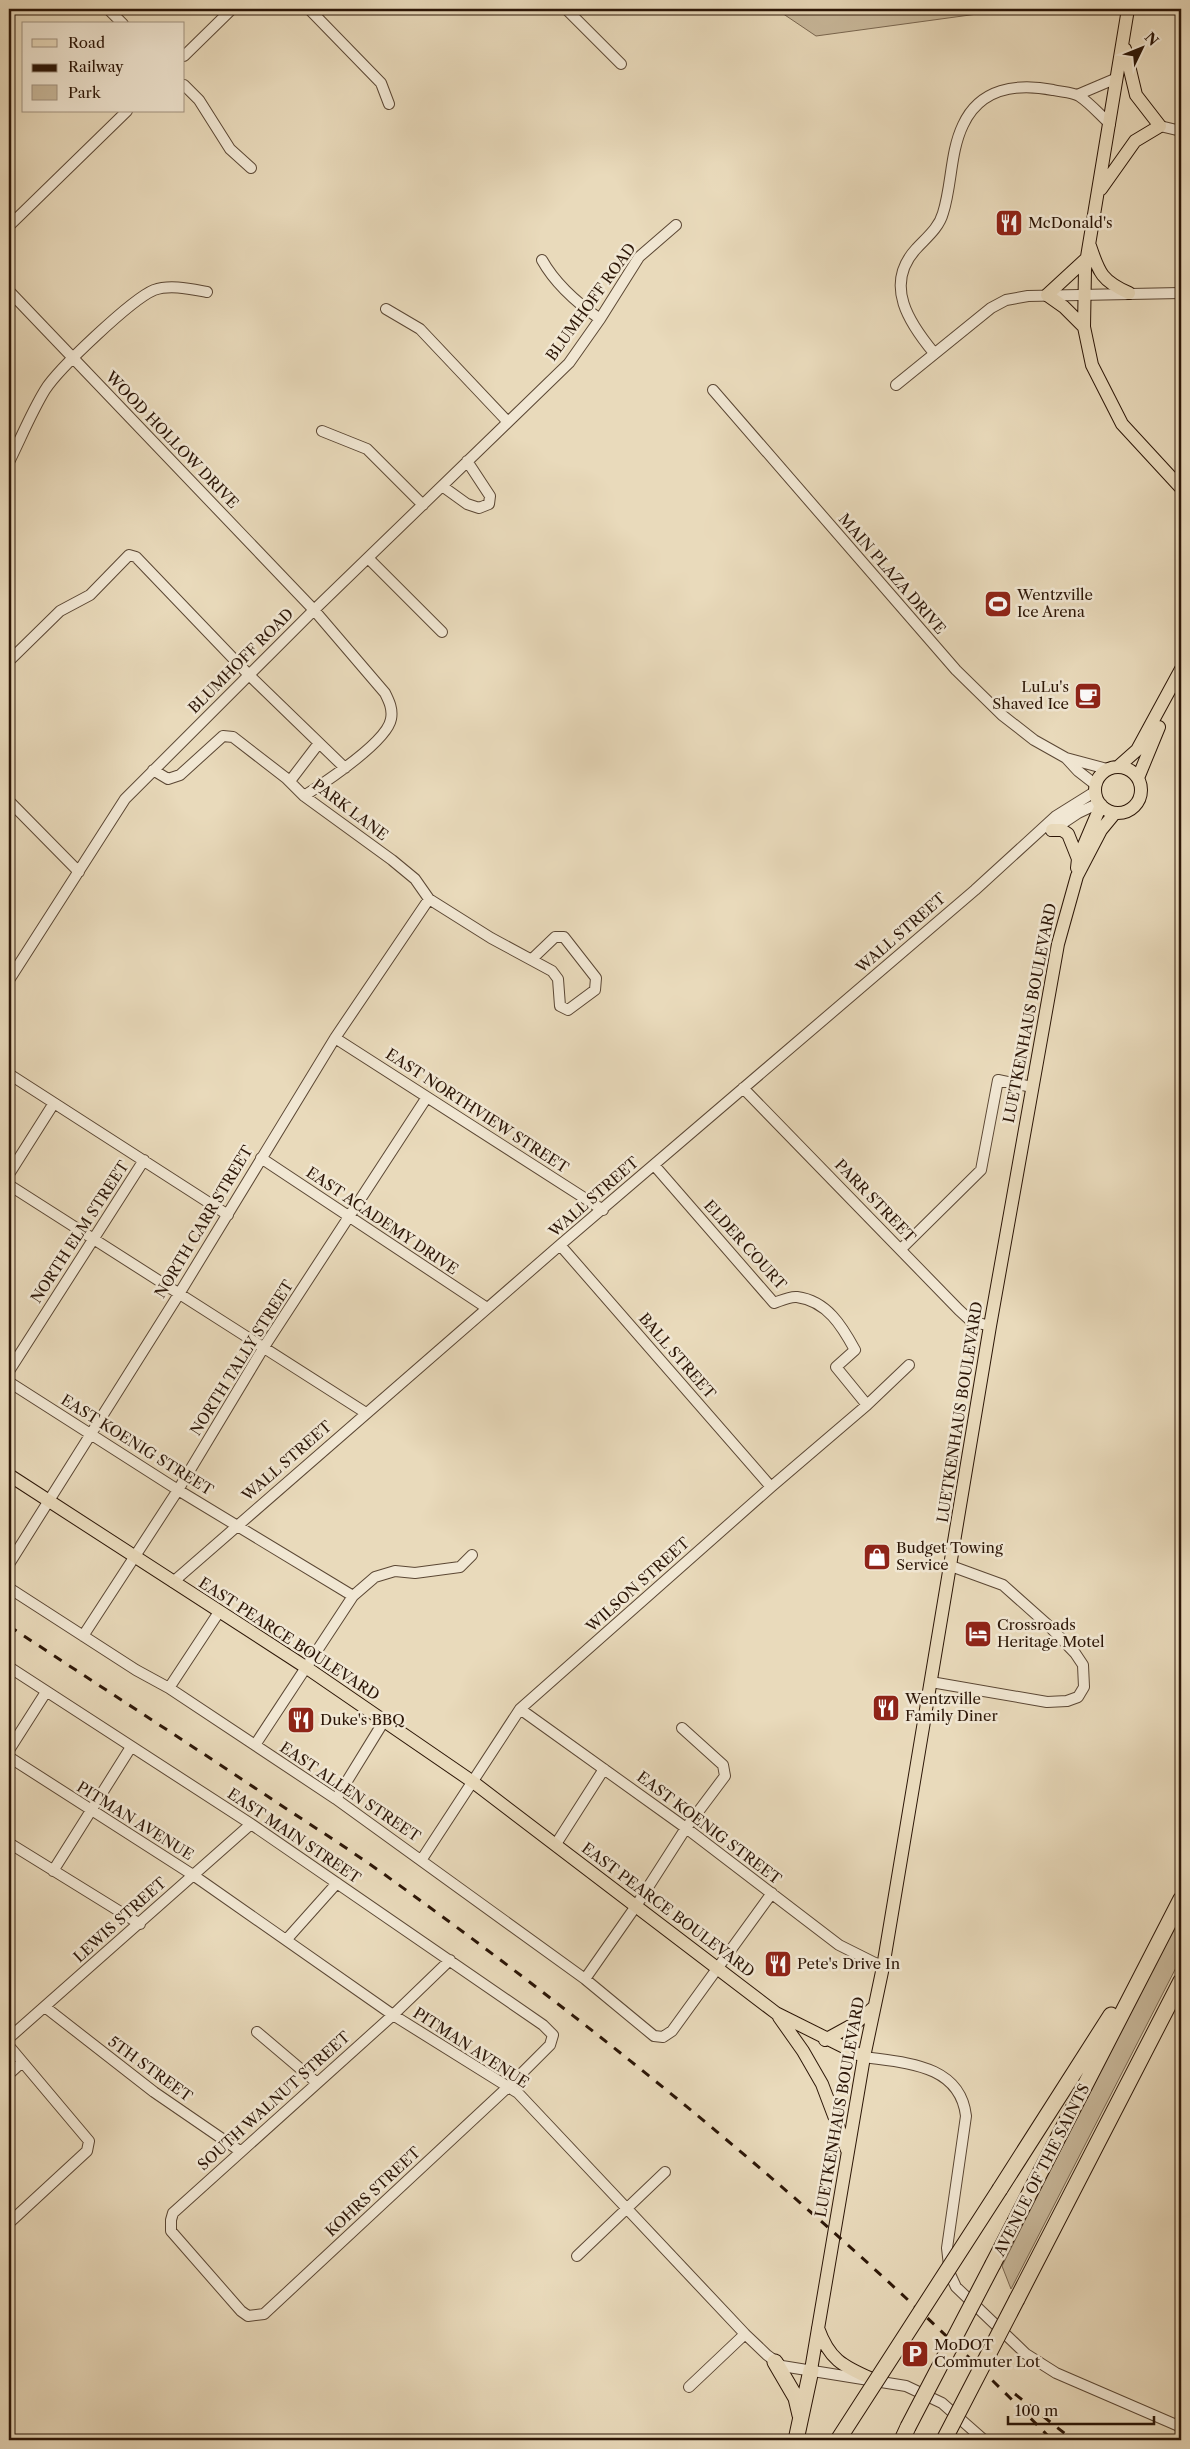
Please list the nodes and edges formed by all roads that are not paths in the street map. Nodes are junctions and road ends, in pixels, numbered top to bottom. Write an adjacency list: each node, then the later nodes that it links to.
1 (108, 9): 6 (street)
2 (232, 9): 8 (street)
3 (309, 9): 13 (street)
4 (566, 9): 9 (street)
5 (1128, 9): 7 (main road)
6 (121, 22)
7 (1123, 42): 10 (main road); 16 (main road)
8 (185, 55)
9 (622, 64)
10 (1117, 78): 12 (street); 15 (main road)
11 (185, 86): 18 (street)
12 (1078, 95): 15 (street); 34 (street)
13 (389, 104)
14 (126, 112): 21 (street)
15 (1110, 124): 19 (main road)
16 (1160, 126): 17 (street); 19 (main road)
17 (1181, 131)
18 (251, 168)
19 (1098, 194): 22 (main road)
20 (676, 225): 32 (street, BLUMHOFF ROAD)
21 (9, 226)
22 (1090, 243): 23 (main road); 27 (main road)
23 (1087, 258): 29 (main road); 30 (main road)
24 (542, 260): 32 (street)
25 (9, 291): 35 (street, WOOD HOLLOW DRIVE)
26 (208, 292): 35 (street)
27 (1130, 293): 28 (street); 29 (street)
28 (1181, 293)
29 (1084, 294): 30 (street); 33 (main road)
30 (1046, 295): 33 (main road); 34 (street)
31 (386, 309): 38 (street)
32 (600, 319): 38 (street, BLUMHOFF ROAD)
33 (1084, 327): 43 (main road)
34 (934, 354): 36 (street)
35 (74, 358): 41 (street); 46 (street, WOOD HOLLOW DRIVE)
36 (896, 385)
37 (713, 390): 52 (street, MAIN PLAZA DRIVE)
38 (507, 421): 40 (street, BLUMHOFF ROAD)
39 (322, 431): 44 (street)
40 (467, 461): 42 (street, BLUMHOFF ROAD); 42 (street)
41 (9, 462)
42 (442, 486): 44 (street, BLUMHOFF ROAD)
43 (1181, 488)
44 (423, 505): 45 (street, BLUMHOFF ROAD)
45 (368, 558): 46 (street, BLUMHOFF ROAD); 47 (street)
46 (314, 610): 50 (street, BLUMHOFF ROAD); 53 (street, WOOD HOLLOW DRIVE)
47 (442, 632)
48 (9, 661): 50 (street)
49 (1181, 671): 54 (main road); 56 (main road)
50 (250, 676): 51 (street); 55 (street, BLUMHOFF ROAD)
51 (319, 743): 53 (street); 57 (street)
52 (1066, 758): 54 (street, MAIN PLAZA DRIVE); 59 (street, MAIN PLAZA DRIVE)
53 (345, 768): 58 (street, WOOD HOLLOW DRIVE)
54 (1113, 768): 56 (main road); 59 (main road)
55 (152, 770): 57 (street, PARK LANE); 65 (street, BLUMHOFF ROAD)
56 (1138, 778): 61 (main road)
57 (290, 782): 58 (street, PARK LANE)
58 (304, 796): 67 (street, PARK LANE)
59 (1098, 796): 61 (main road); 62 (street, WALL STREET); 63 (street, WALL STREET); 64 (main road, LUETKENHAUS BOULEVARD)
60 (9, 801): 65 (street)
61 (1115, 813): 66 (main road, LUETKENHAUS BOULEVARD)
62 (1052, 830): 63 (street, WALL STREET); 64 (main road)
63 (1036, 836): 73 (street, WALL STREET)
64 (1078, 859): 66 (main road, LUETKENHAUS BOULEVARD)
65 (79, 872): 69 (street, BLUMHOFF ROAD)
66 (1077, 876): 72 (main road, LUETKENHAUS BOULEVARD)
67 (429, 899): 68 (street, PARK LANE); 70 (street, NORTH CARR STREET)
68 (532, 959): 68 (street, PARK LANE)
69 (9, 980)
70 (335, 1038): 74 (street, EAST NORTHVIEW STREET); 76 (street, NORTH CARR STREET)
71 (9, 1074): 75 (street)
72 (1032, 1087): 86 (street); 89 (main road, LUETKENHAUS BOULEVARD)
73 (743, 1088): 78 (street, WALL STREET); 86 (street, PARR STREET)
74 (427, 1097): 81 (street, EAST NORTHVIEW STREET); 83 (street, NORTH TALLY STREET)
75 (54, 1103): 77 (street); 79 (street)
76 (261, 1158): 82 (street, NORTH CARR STREET); 83 (street, EAST ACADEMY DRIVE)
77 (144, 1160): 82 (street); 84 (street, NORTH ELM STREET)
78 (654, 1165): 81 (street, WALL STREET); 94 (street, ELDER COURT)
79 (9, 1174)
80 (9, 1185): 84 (street)
81 (603, 1210): 85 (street, WALL STREET)
82 (228, 1215): 87 (street, NORTH CARR STREET)
83 (349, 1217): 88 (street, EAST ACADEMY DRIVE); 90 (street, NORTH TALLY STREET)
84 (92, 1238): 87 (street); 92 (street, NORTH ELM STREET)
85 (560, 1245): 88 (street, WALL STREET); 98 (street, BALL STREET)
86 (901, 1249): 89 (street, PARR STREET)
87 (179, 1294): 90 (street); 96 (street, NORTH CARR STREET)
88 (487, 1308): 95 (street, WALL STREET)
89 (990, 1326): 105 (main road, LUETKENHAUS BOULEVARD)
90 (264, 1347): 95 (street); 99 (street, NORTH TALLY STREET)
91 (910, 1365): 94 (street, WILSON STREET)
92 (9, 1371)
93 (9, 1382): 96 (street, EAST KOENIG STREET)
94 (867, 1404): 98 (street, WILSON STREET)
95 (366, 1413): 101 (street, WALL STREET)
96 (90, 1434): 99 (street, EAST KOENIG STREET); 100 (street, NORTH CARR STREET)
97 (9, 1475): 100 (main road, EAST PEARCE BOULEVARD)
98 (770, 1487): 116 (street, WILSON STREET)
99 (178, 1490): 101 (street, EAST KOENIG STREET); 103 (street, NORTH TALLY STREET)
100 (48, 1501): 103 (main road, EAST PEARCE BOULEVARD); 104 (street, NORTH CARR STREET)
101 (237, 1524): 106 (street, WALL STREET); 108 (street, EAST KOENIG STREET)
102 (472, 1555): 108 (street)
103 (134, 1556): 106 (main road, EAST PEARCE BOULEVARD); 110 (street, NORTH TALLY STREET)
104 (9, 1564)
105 (951, 1566): 113 (main road, LUETKENHAUS BOULEVARD); 113 (street)
106 (173, 1582): 109 (main road, EAST PEARCE BOULEVARD)
107 (9, 1588): 110 (street, EAST ALLEN STREET)
108 (353, 1596): 112 (street)
109 (219, 1612): 112 (main road, EAST PEARCE BOULEVARD); 114 (street)
110 (83, 1636): 114 (street, EAST ALLEN STREET)
111 (9, 1667): 115 (street, EAST MAIN STREET)
112 (307, 1668): 117 (main road, EAST PEARCE BOULEVARD); 119 (street)
113 (931, 1682): 143 (main road, LUETKENHAUS BOULEVARD)
114 (169, 1688): 119 (street, EAST ALLEN STREET)
115 (46, 1692): 120 (street, EAST MAIN STREET); 121 (street)
116 (520, 1709): 123 (street, EAST KOENIG STREET); 124 (street, WILSON STREET)
117 (384, 1721): 124 (main road, EAST PEARCE BOULEVARD); 125 (street)
118 (682, 1728): 128 (street)
119 (255, 1745): 125 (street, EAST ALLEN STREET)
120 (131, 1747): 126 (street); 127 (street, EAST MAIN STREET)
121 (9, 1750)
122 (9, 1757): 126 (street, PITMAN AVENUE)
123 (604, 1769): 128 (street, EAST KOENIG STREET); 130 (street)
124 (473, 1782): 130 (main road, EAST PEARCE BOULEVARD); 131 (street, WILSON STREET)
125 (336, 1799): 131 (street, EAST ALLEN STREET)
126 (91, 1811): 132 (street); 133 (street, PITMAN AVENUE)
127 (251, 1824): 133 (street, LEWIS STREET); 134 (street, EAST MAIN STREET)
128 (686, 1828): 135 (street, EAST KOENIG STREET); 137 (street)
129 (9, 1843): 132 (street)
130 (556, 1844): 137 (main road, EAST PEARCE BOULEVARD)
131 (422, 1859): 144 (street, EAST ALLEN STREET)
132 (53, 1872): 138 (street)
133 (193, 1875): 138 (street, LEWIS STREET); 140 (street, PITMAN AVENUE)
134 (337, 1883): 140 (street); 141 (street, EAST MAIN STREET)
135 (772, 1893): 142 (street); 143 (street, EAST KOENIG STREET)
136 (1181, 1899): 139 (highway, AVENUE OF THE SAINTS)
137 (636, 1906): 142 (main road, EAST PEARCE BOULEVARD); 144 (street)
138 (140, 1924): 146 (street, LEWIS STREET)
139 (1164, 1932): 175 (highway, AVENUE OF THE SAINTS, bridge); 177 (highway, bridge)
140 (287, 1939): 149 (street, PITMAN AVENUE)
141 (450, 1960): 149 (street, SOUTH WALNUT STREET); 152 (street, EAST MAIN STREET)
142 (716, 1967): 144 (street, EAST ALLEN STREET); 148 (main road, EAST PEARCE BOULEVARD)
143 (883, 1967): 147 (main road, LUETKENHAUS BOULEVARD)
144 (585, 1979)
145 (1181, 1981): 178 (highway, bridge)
146 (44, 2007): 151 (street, LEWIS STREET); 160 (street, 5TH STREET)
147 (873, 2008): 153 (main road); 155 (main road, LUETKENHAUS BOULEVARD)
148 (776, 2013): 153 (main road, EAST PEARCE BOULEVARD); 161 (main road)
149 (393, 2015): 158 (street, SOUTH WALNUT STREET); 159 (street, PITMAN AVENUE)
150 (257, 2032): 158 (street)
151 (9, 2038)
152 (554, 2039): 159 (street, KOHRS STREET)
153 (825, 2040): 155 (main road, EAST PEARCE BOULEVARD)
154 (9, 2046): 156 (street)
155 (864, 2057): 161 (main road, LUETKENHAUS BOULEVARD); 174 (street, EAST PEARCE BOULEVARD)
156 (22, 2062): 157 (street); 164 (street)
157 (9, 2074)
158 (316, 2082): 160 (street, SOUTH WALNUT STREET)
159 (508, 2087): 163 (street, PITMAN AVENUE); 166 (street, KOHRS STREET)
160 (240, 2151): 166 (street, SOUTH WALNUT STREET)
161 (847, 2151): 167 (main road, LUETKENHAUS BOULEVARD)
162 (665, 2172): 163 (street)
163 (628, 2209): 165 (street); 168 (street, PITMAN AVENUE)
164 (9, 2224)
165 (577, 2256)
166 (208, 2274)
167 (818, 2328): 170 (main road, LUETKENHAUS BOULEVARD); 171 (main road)
168 (745, 2334): 169 (street, PITMAN AVENUE); 172 (street)
169 (775, 2362): 170 (street); 173 (highway)
170 (811, 2370): 171 (street); 173 (highway)
171 (872, 2379): 179 (street)
172 (689, 2387)
173 (801, 2419): 176 (highway)
174 (1181, 2426)
175 (905, 2434)
176 (796, 2440)
177 (838, 2440)
178 (944, 2440)
179 (984, 2440)

